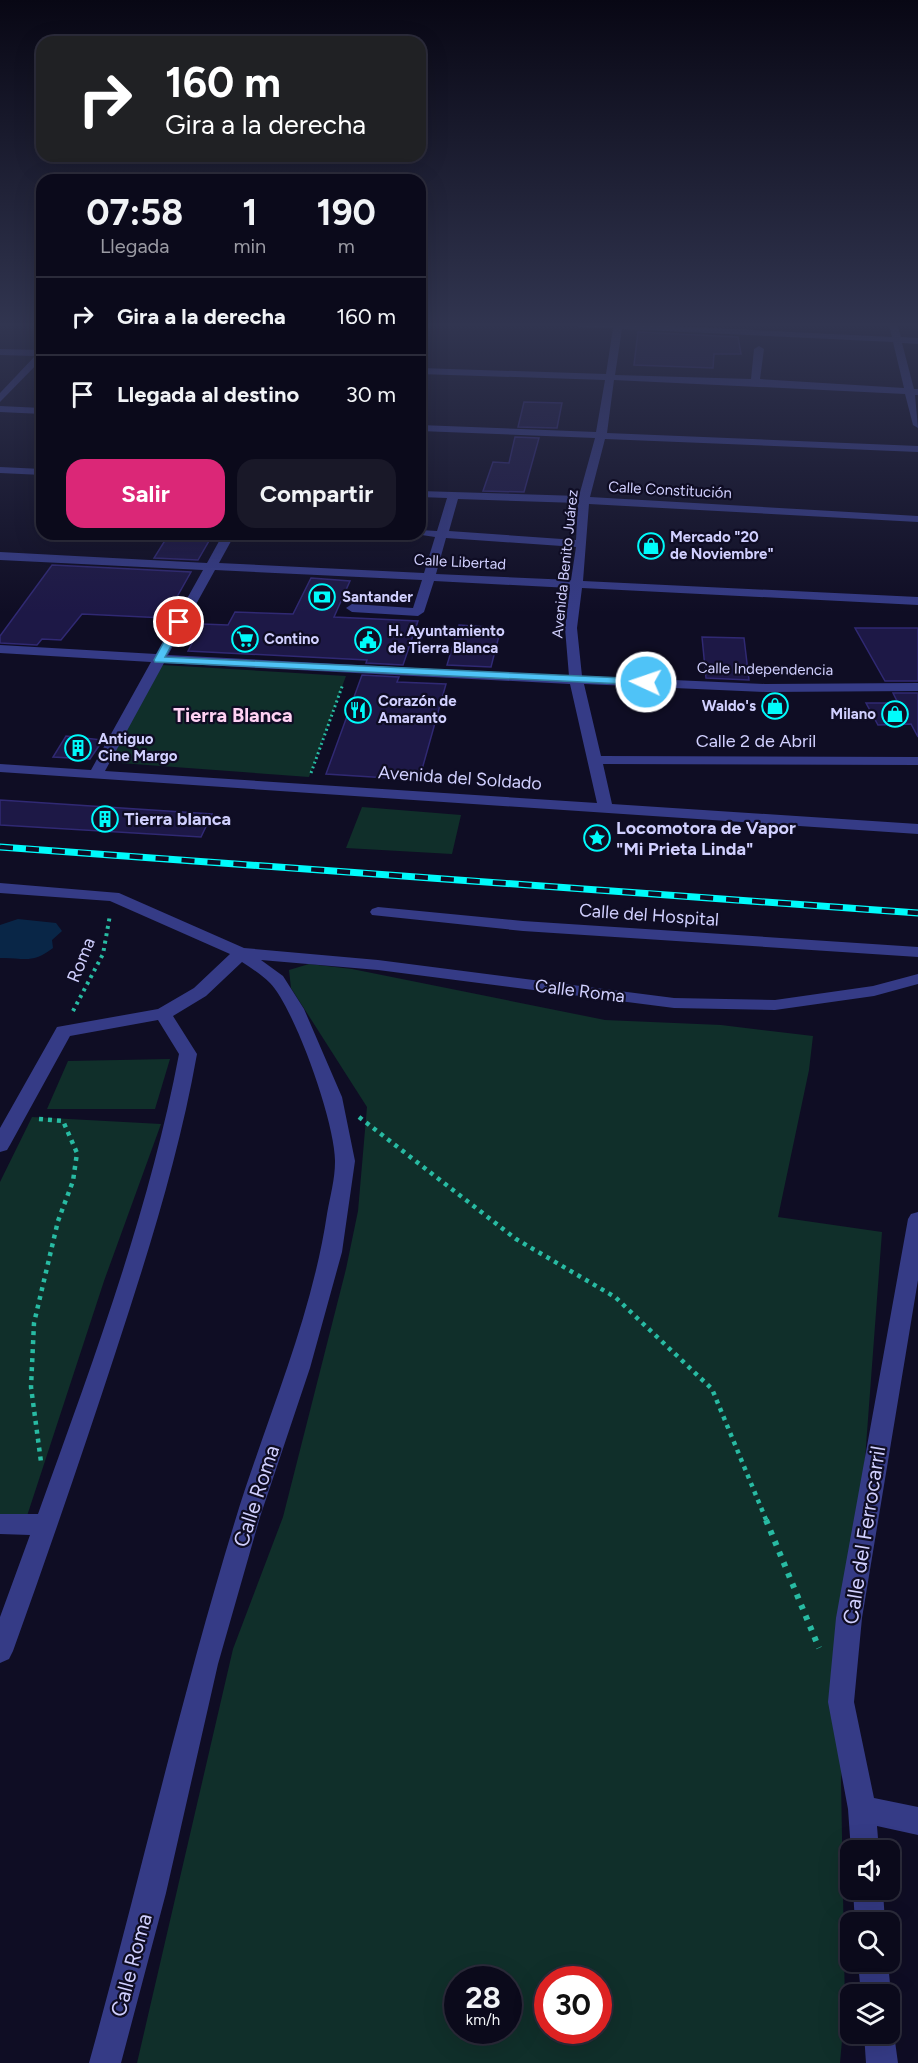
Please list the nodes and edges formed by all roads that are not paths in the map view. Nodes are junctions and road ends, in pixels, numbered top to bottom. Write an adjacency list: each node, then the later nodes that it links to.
1 (603, 420): 3 (street, Avenida Benito Juárez)
2 (426, 428): 3 (street)
3 (601, 436): 4 (street); 11 (street, Avenida Benito Juárez)
4 (918, 449)
5 (0, 470): 6 (street)
6 (36, 472)
7 (0, 477): 8 (street)
8 (36, 479)
9 (426, 494): 10 (street, Calle Constitución)
10 (454, 495): 11 (street, Calle Constitución); 14 (street)
11 (584, 500): 12 (street, Calle Constitución); 16 (street, Avenida Benito Juárez)
12 (918, 519)
13 (426, 534): 14 (street)
14 (443, 535): 16 (street); 19 (street)
15 (225, 540): 18 (street)
16 (582, 544): 20 (street, Avenida Benito Juárez)
17 (0, 556): 18 (street, Calle Libertad)
18 (210, 565): 19 (street, Calle Libertad); 24 (street)
19 (430, 577): 20 (street, Calle Libertad); 22 (street)
20 (578, 585): 21 (street, Calle Libertad); 25 (street, Avenida Benito Juárez)
21 (918, 601)
22 (352, 608)
23 (0, 649): 24 (street, Calle Independencia)
24 (159, 660): 25 (street, Calle Independencia); 30 (street)
25 (576, 679): 26 (street, Calle Independencia); 27 (street, Avenida Benito Juárez)
26 (918, 687)
27 (594, 760): 28 (street, Calle 2 de Abril); 31 (street, Avenida Benito Juárez)
28 (918, 761)
29 (0, 768): 30 (street, Avenida del Soldado)
30 (96, 774): 31 (street, Avenida del Soldado)
31 (605, 806): 32 (street, Avenida del Soldado)
32 (918, 828)
33 (0, 888): 35 (street)
34 (378, 912): 36 (street, Calle del Hospital)
35 (241, 952): 37 (street, Calle Roma); 38 (street); 48 (street, Calle Roma)
36 (918, 952)
37 (918, 979)
38 (163, 1014): 39 (street); 42 (street)
39 (0, 1145)
40 (918, 1219): 44 (street, Calle del Ferrocarril)
41 (0, 1524): 42 (street)
42 (47, 1525): 43 (street)
43 (0, 1651)
44 (862, 1809): 45 (street); 46 (street, Calle del Ferrocarril)
45 (918, 1821)
46 (864, 1840)
47 (880, 2044): 49 (street)
48 (105, 2063)
49 (882, 2063)

